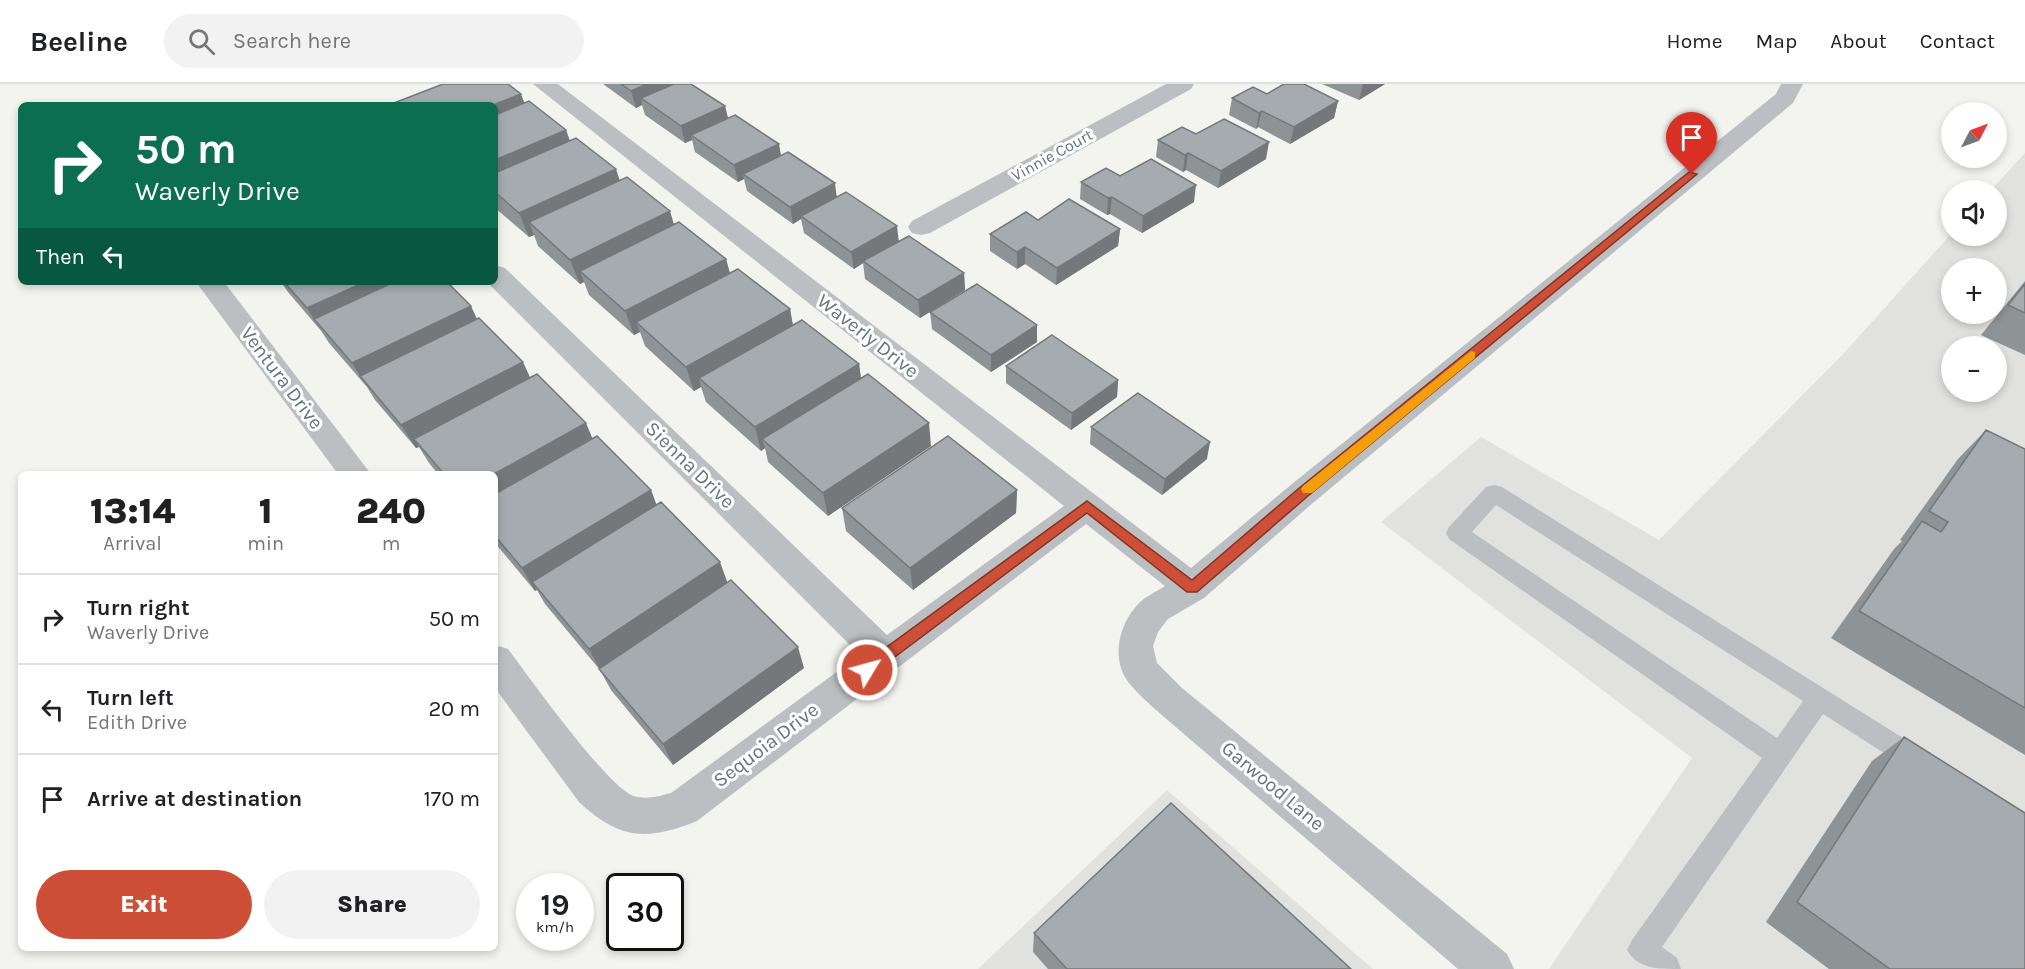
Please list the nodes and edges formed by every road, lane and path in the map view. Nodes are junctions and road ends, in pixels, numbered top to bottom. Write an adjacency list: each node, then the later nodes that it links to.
1 (544, 84): 8 (street, Waverly Drive)
2 (1183, 84): 4 (street, Vinnie Court)
3 (1791, 84): 9 (street, Garwood Lane)
4 (921, 227)
5 (498, 277): 10 (street, Sienna Drive)
6 (212, 285): 7 (street, Ventura Drive)
7 (353, 471)
8 (1087, 506): 9 (street, Waverly Drive); 10 (street, Sequoia Drive)
9 (1192, 588): 15 (street, Garwood Lane)
10 (885, 656): 11 (street, Sequoia Drive)
11 (498, 664)
12 (1820, 698): 13 (lane); 13 (lane); 14 (lane)
13 (1780, 755): 16 (lane)
14 (1937, 773)
15 (1474, 963)
16 (1666, 969)

